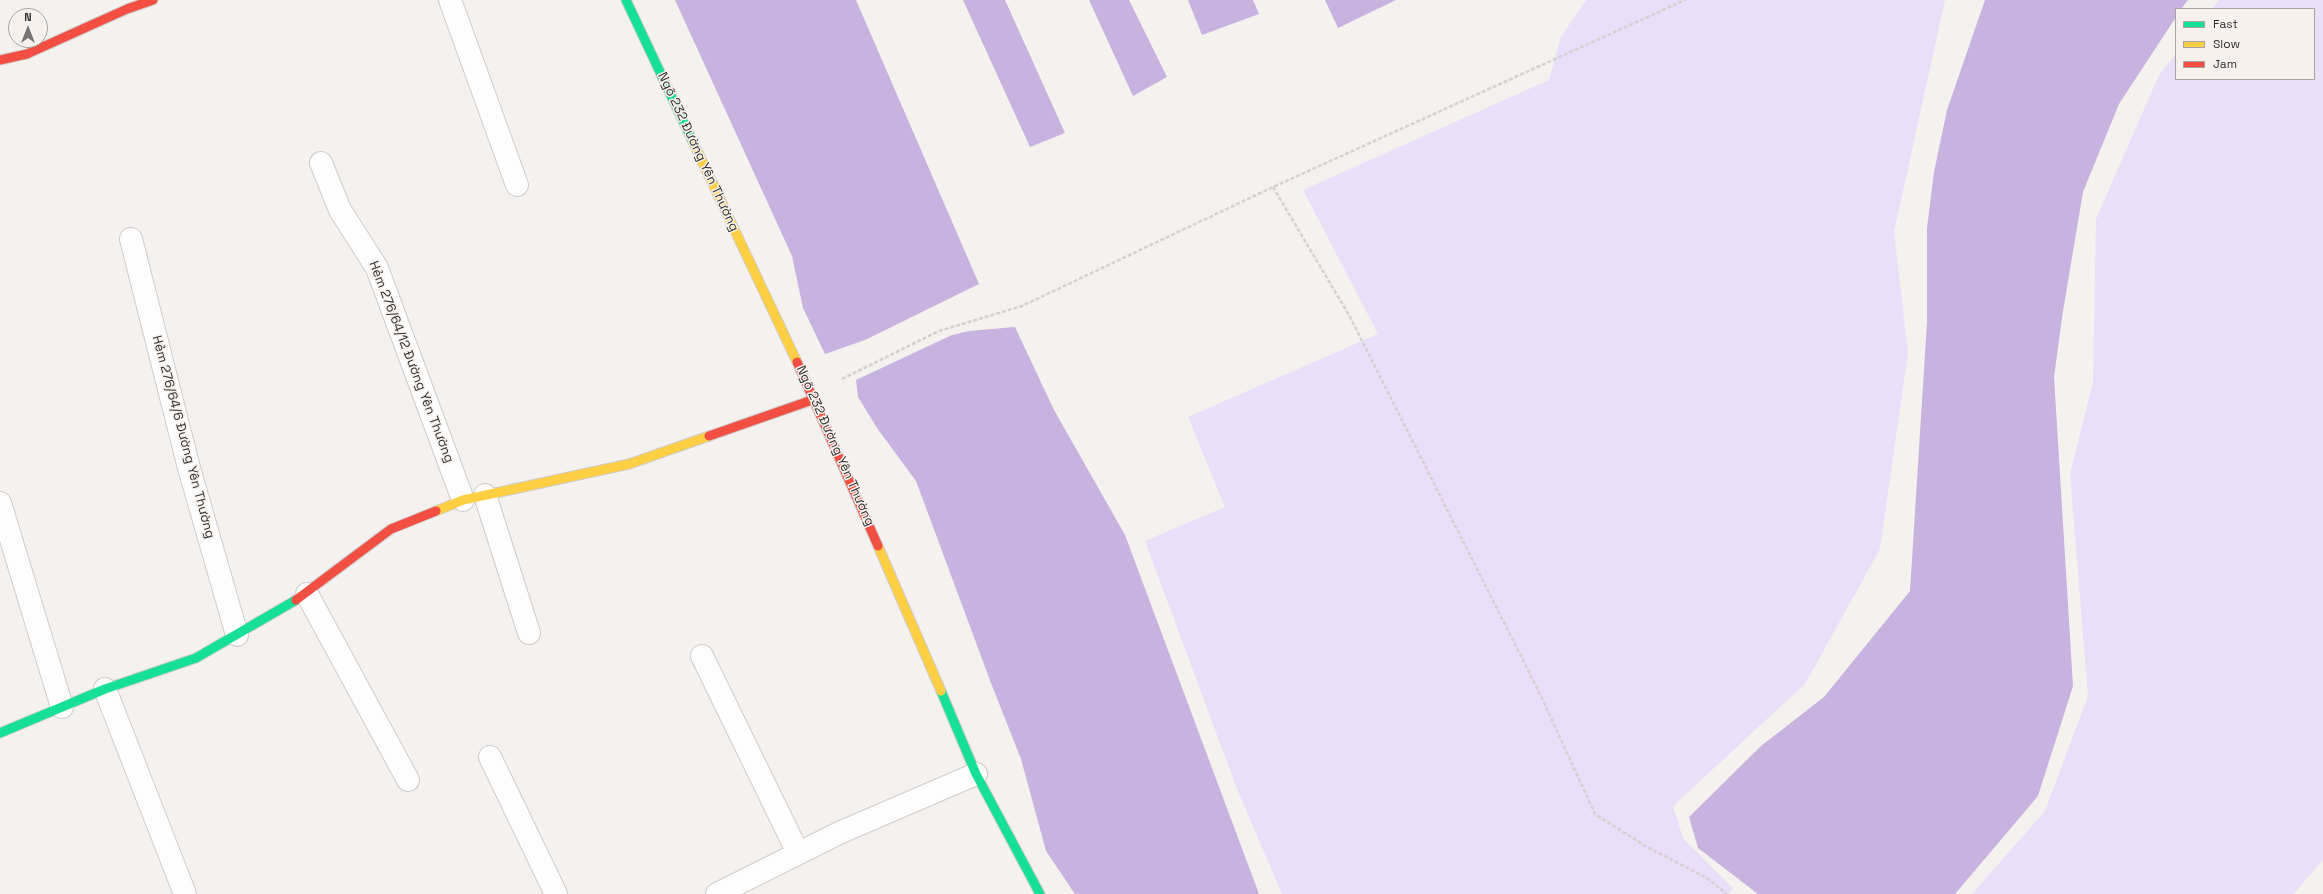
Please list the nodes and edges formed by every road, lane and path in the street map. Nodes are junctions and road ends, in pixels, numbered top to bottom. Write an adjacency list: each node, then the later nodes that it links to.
1 (153, 0): 5 (street)
2 (450, 0): 7 (street)
3 (626, 0): 10 (street, Ngõ 232 Đường Yên Thường)
4 (1685, 0): 8 (path)
5 (0, 60)
6 (321, 163): 12 (street, Hẻm 276/64/12 Đường Yên Thường)
7 (517, 185)
8 (1273, 187): 10 (path); 29 (path)
9 (131, 239): 16 (street, Hẻm 276/64/6 Đường Yên Thường)
10 (815, 399): 11 (street); 22 (street, Ngõ 232 Đường Yên Thường)
11 (485, 495): 12 (street); 15 (street)
12 (463, 500): 14 (street)
13 (0, 503): 19 (street)
14 (307, 594): 16 (street); 23 (street)
15 (529, 633)
16 (237, 635): 18 (street)
17 (702, 656): 24 (street)
18 (105, 689): 19 (street); 25 (street)
19 (62, 707): 20 (street)
20 (0, 733)
21 (490, 757): 26 (street)
22 (976, 774): 24 (street); 28 (street, Ngõ 232 Đường Yên Thường)
23 (408, 780)
24 (798, 853): 27 (street)
25 (185, 894)
26 (556, 894)
27 (717, 894)
28 (1040, 894)
29 (1727, 894)

